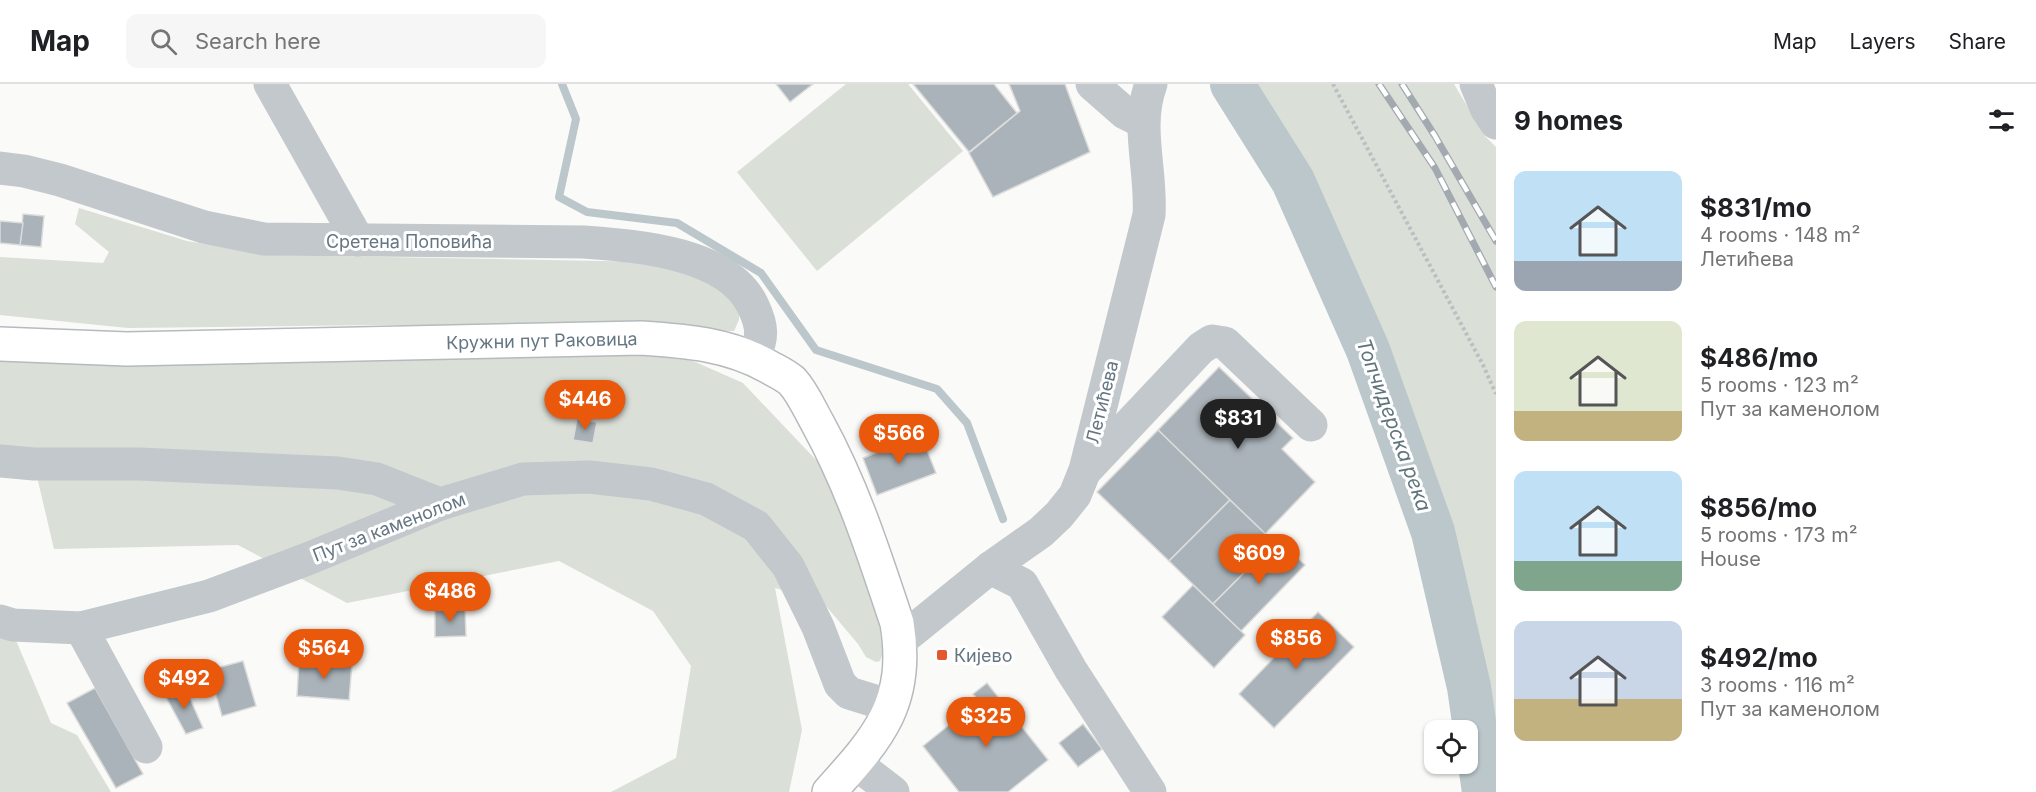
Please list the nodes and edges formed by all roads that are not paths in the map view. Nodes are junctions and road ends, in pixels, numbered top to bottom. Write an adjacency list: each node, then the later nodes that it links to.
1 (270, 84): 8 (street)
2 (1092, 84): 5 (street)
3 (1151, 84): 5 (street, Летићева)
4 (1476, 84): 6 (street)
5 (1143, 122): 13 (street, Летићева)
6 (1496, 123)
7 (0, 168): 8 (street, Сретена Поповића)
8 (358, 240): 10 (street, Сретена Поповића)
9 (0, 344): 10 (main road, Кружни пут Раковица)
10 (754, 358): 18 (main road, Кружни пут Раковица)
11 (1311, 425): 13 (street)
12 (0, 460): 14 (street)
13 (1085, 470): 15 (street, Летићева)
14 (440, 504): 17 (street, Пут за каменолом); 19 (street, Пут за каменолом)
15 (990, 568): 18 (street, Летићева); 24 (street)
16 (0, 621): 17 (street, Пут за каменолом)
17 (81, 628): 20 (street)
18 (900, 641): 19 (main road, Кружни пут Раковица)
19 (891, 706): 21 (main road, Кружни пут Раковица)
20 (146, 747)
21 (855, 763): 22 (main road, Кружни пут Раковица); 23 (street)
22 (829, 792)
23 (893, 792)
24 (1150, 792)

